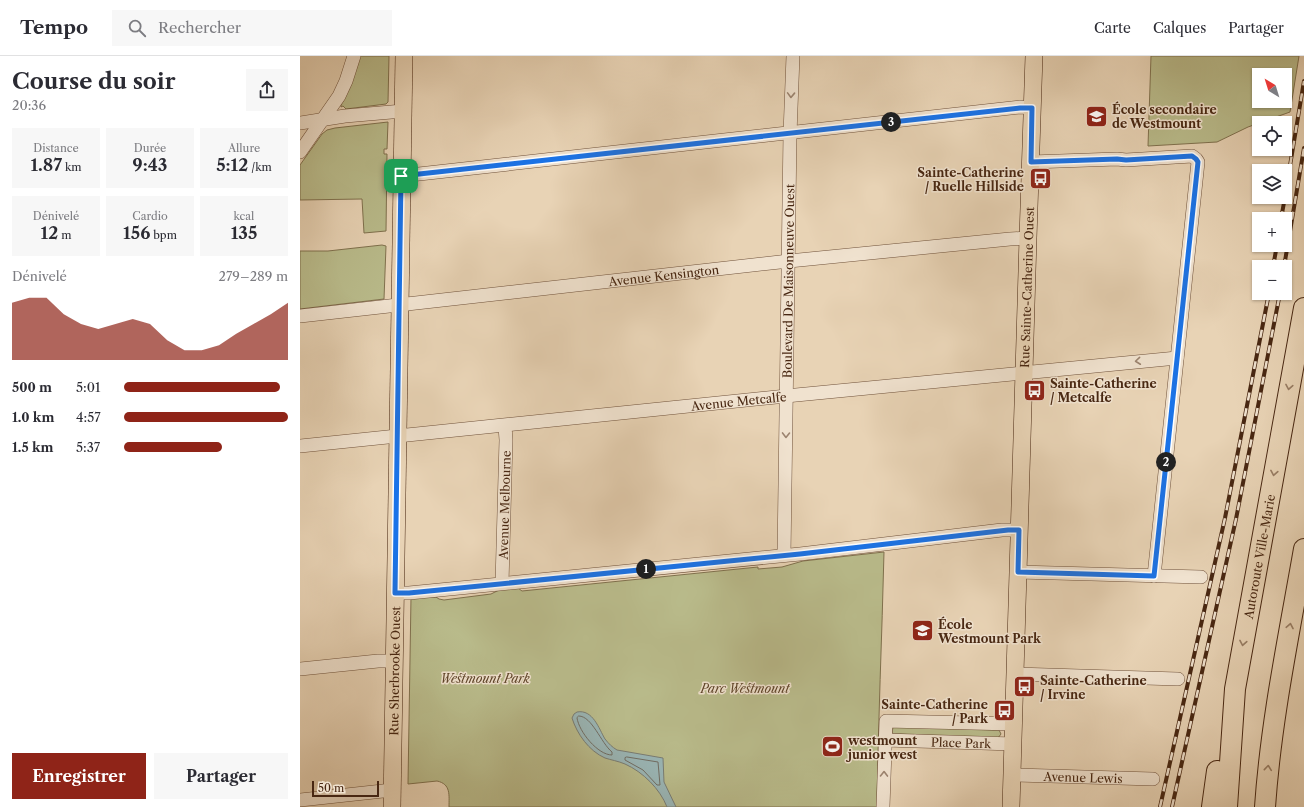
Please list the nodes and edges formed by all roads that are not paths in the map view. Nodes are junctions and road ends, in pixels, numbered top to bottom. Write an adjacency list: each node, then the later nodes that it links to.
1 (354, 56): 7 (street)
2 (404, 56): 6 (main road, Rue Sherbrooke Ouest)
3 (792, 56): 9 (street, Boulevard De Maisonneuve Ouest, one-way to 9)
4 (1034, 56): 5 (main road, Rue Sainte-Catherine Ouest)
5 (1032, 108): 9 (street); 11 (main road, Rue Sainte-Catherine Ouest)
6 (403, 111): 7 (street); 12 (main road, Rue Sherbrooke Ouest)
7 (323, 120): 8 (street); 10 (street)
8 (300, 123)
9 (790, 134): 12 (street); 14 (street, Boulevard De Maisonneuve Ouest)
10 (300, 152)
11 (1031, 162): 13 (main road, Rue Sainte-Catherine Ouest); 18 (street)
12 (401, 176): 15 (main road, Rue Sherbrooke Ouest)
13 (1028, 238): 14 (street, Avenue Kensington); 19 (main road, Rue Sainte-Catherine Ouest)
14 (789, 261): 15 (street, Avenue Kensington); 20 (street, Boulevard De Maisonneuve Ouest)
15 (400, 306): 17 (street, Avenue Kensington); 22 (main road, Rue Sherbrooke Ouest)
16 (1304, 308): 36 (highway, Autoroute Ville-Marie, one-way to 36)
17 (300, 316)
18 (1177, 358): 19 (street, Avenue Metcalfe, one-way to 19); 28 (street)
19 (1024, 372): 20 (street, Avenue Metcalfe); 24 (main road, Rue Sainte-Catherine Ouest)
20 (787, 396): 21 (street, Avenue Metcalfe); 26 (street, Boulevard De Maisonneuve Ouest, one-way to 26)
21 (505, 426): 22 (street, Avenue Metcalfe); 30 (street, Avenue Melbourne)
22 (398, 436): 23 (street, Avenue Metcalfe); 31 (main road, Rue Sherbrooke Ouest)
23 (300, 446)
24 (1019, 530): 26 (street); 27 (main road, Rue Sainte-Catherine Ouest)
25 (1304, 549): 49 (highway, one-way to 25)
26 (784, 555): 30 (street)
27 (1018, 572): 28 (street); 34 (main road, Rue Sainte-Catherine Ouest)
28 (1154, 576): 29 (street)
29 (1201, 577)
30 (502, 583): 31 (street)
31 (395, 593): 32 (main road, Rue Sherbrooke Ouest)
32 (394, 661): 33 (street); 42 (main road, Rue Sherbrooke Ouest)
33 (300, 669)
34 (1015, 674): 35 (street); 37 (main road, Rue Sainte-Catherine Ouest)
35 (1178, 679)
36 (1235, 689): 47 (highway); 48 (highway, Autoroute Ville-Marie)
37 (1014, 724): 38 (street, Place Park); 39 (main road, Rue Sainte-Catherine Ouest)
38 (885, 740): 39 (street, Place Park); 45 (street, one-way to 38)
39 (1013, 744): 40 (main road, Rue Sainte-Catherine Ouest)
40 (1012, 774): 41 (street, Avenue Lewis); 46 (main road, Rue Sainte-Catherine Ouest)
41 (1153, 779)
42 (392, 790): 43 (street); 44 (main road, Rue Sherbrooke Ouest)
43 (300, 800)
44 (392, 807)
45 (883, 807)
46 (1011, 807)
47 (1212, 807)
48 (1227, 807)
49 (1265, 807)

